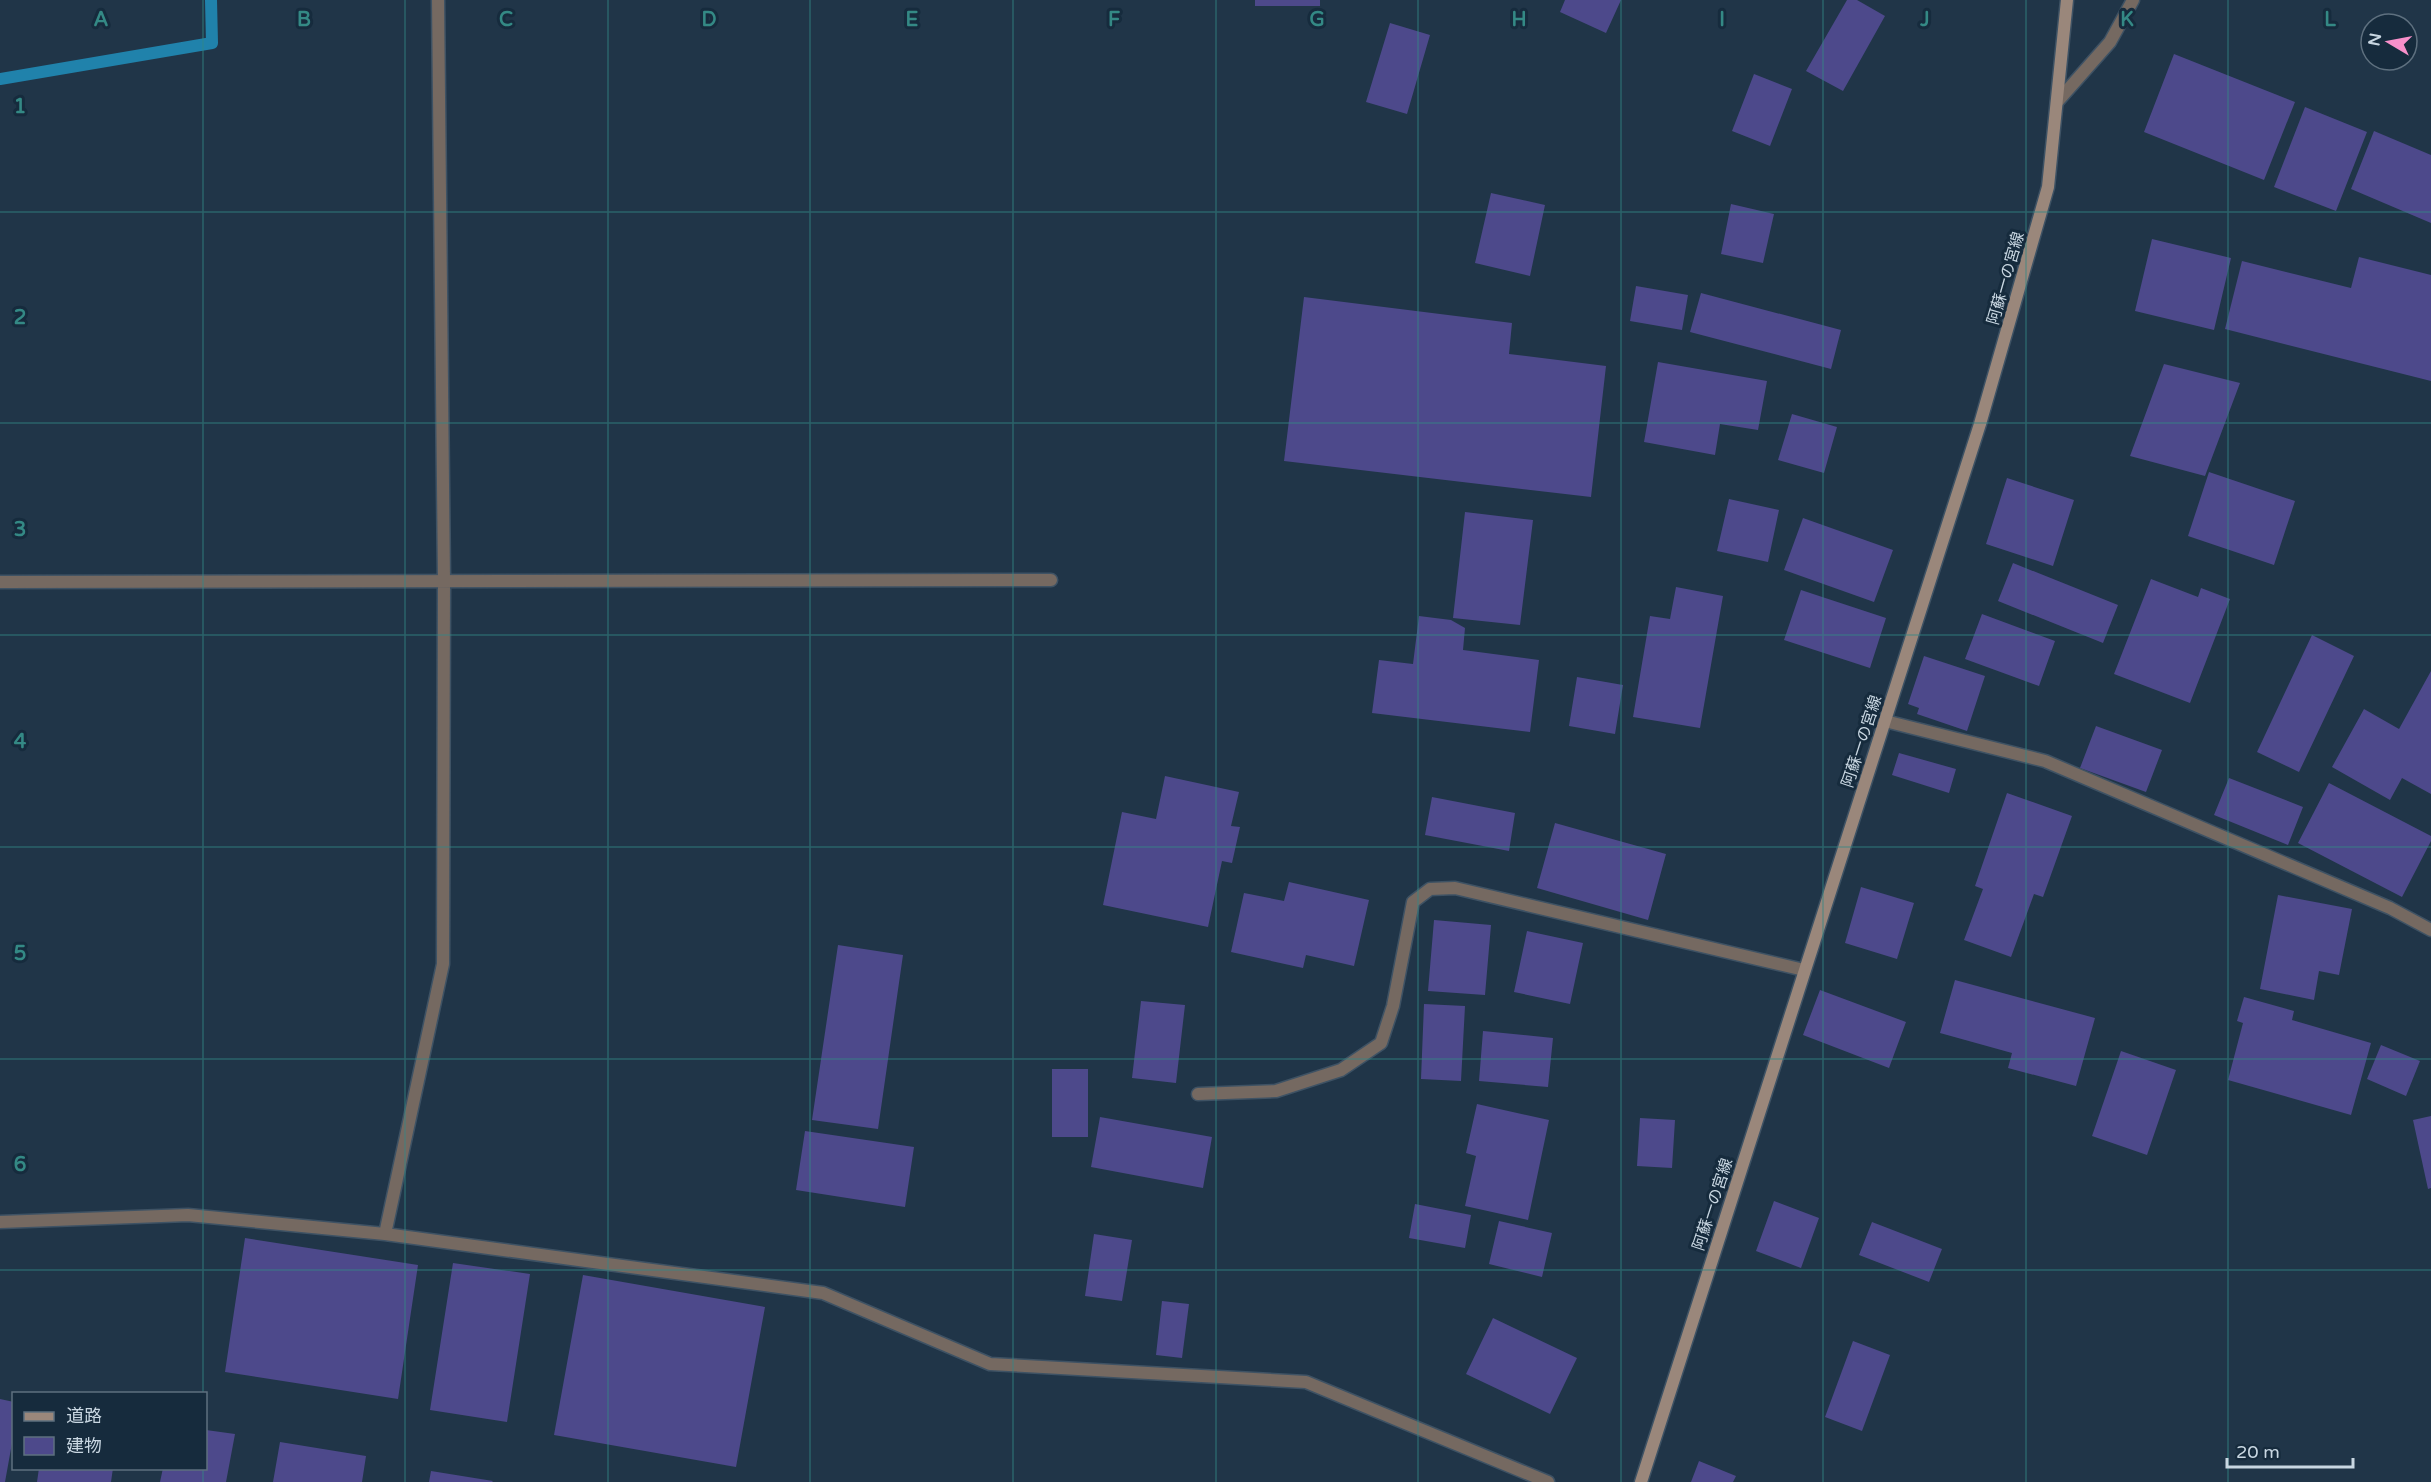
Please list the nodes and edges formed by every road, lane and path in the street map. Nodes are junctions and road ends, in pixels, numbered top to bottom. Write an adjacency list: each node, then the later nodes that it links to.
1 (438, 0): 6 (street)
2 (2067, 0): 4 (main road, 阿蘇一の宮線)
3 (2133, 0): 4 (street)
4 (2057, 102): 8 (main road, 阿蘇一の宮線)
5 (1051, 580): 6 (street)
6 (444, 581): 7 (street); 13 (street)
7 (0, 582)
8 (1884, 720): 9 (street); 10 (main road, 阿蘇一の宮線)
9 (2431, 930)
10 (1804, 970): 11 (street); 15 (main road, 阿蘇一の宮線)
11 (1198, 1094)
12 (0, 1222): 13 (street)
13 (385, 1234): 14 (street)
14 (1548, 1482)
15 (1641, 1482)

